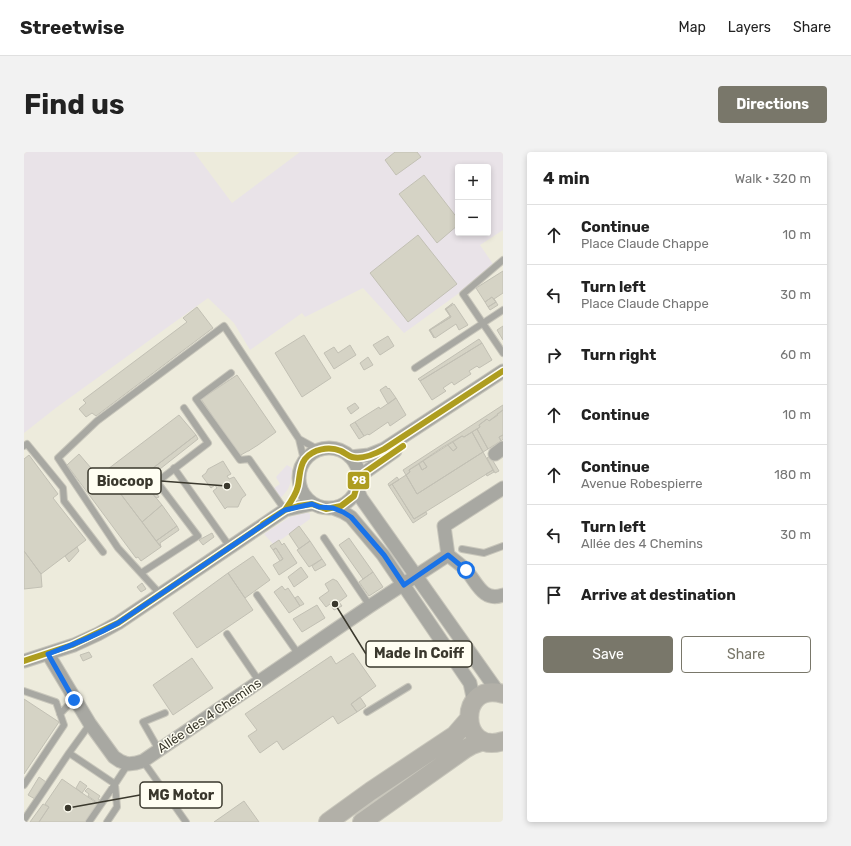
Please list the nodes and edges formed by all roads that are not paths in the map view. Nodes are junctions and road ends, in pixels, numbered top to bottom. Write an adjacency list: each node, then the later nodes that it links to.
1 (503, 260): 3 (lane)
2 (503, 310): 3 (lane)
3 (483, 323): 4 (lane); 5 (lane)
4 (503, 353)
5 (415, 368)
6 (503, 371): 13 (street)
7 (231, 373): 21 (lane)
8 (503, 382): 17 (street)
9 (184, 408): 15 (lane)
10 (299, 439): 12 (lane); 14 (lane); 28 (lane)
11 (24, 446): 26 (lane)
12 (319, 450): 13 (street); 14 (street)
13 (350, 457): 17 (street)
14 (304, 460): 16 (street)
15 (174, 468): 24 (lane); 28 (lane)
16 (298, 483): 19 (street); 21 (street)
17 (358, 484): 20 (street); 29 (street)
18 (503, 488): 27 (street)
19 (312, 504): 20 (street); 21 (street)
20 (333, 508): 30 (street)
21 (285, 510): 24 (street)
22 (324, 538): 34 (lane)
23 (503, 546): 25 (lane)
24 (230, 547): 31 (street)
25 (462, 549)
26 (103, 552)
27 (448, 555): 29 (street, Allée des 4 Chemins); 33 (street)
28 (141, 573): 31 (lane)
29 (417, 576): 30 (street, Allée des 4 Chemins); 42 (street)
30 (404, 585): 34 (street, Allée des 4 Chemins); 44 (street)
31 (162, 595): 36 (street)
32 (257, 595): 37 (lane)
33 (503, 595)
34 (370, 606): 37 (street, Allée des 4 Chemins)
35 (227, 634): 39 (lane)
36 (48, 654): 38 (street); 43 (street)
37 (299, 656): 39 (street, Allée des 4 Chemins)
38 (24, 661)
39 (259, 681): 52 (street, Allée des 4 Chemins)
40 (408, 687): 45 (lane)
41 (24, 692): 47 (lane)
42 (500, 693): 44 (main road)
43 (74, 700): 47 (lane); 49 (street)
44 (474, 702): 48 (main road)
45 (367, 712)
46 (165, 713): 52 (lane)
47 (60, 714): 57 (lane)
48 (468, 720): 50 (main road); 62 (main road)
49 (90, 724): 53 (lane); 55 (street)
50 (483, 741): 51 (main road); 63 (main road)
51 (503, 741)
52 (159, 750): 54 (street, Allée des 4 Chemins)
53 (69, 753): 56 (lane); 58 (lane)
54 (143, 761): 55 (street, Allée des 4 Chemins); 61 (lane)
55 (128, 764): 56 (lane)
56 (115, 784): 59 (lane); 60 (lane)
57 (24, 785)
58 (24, 820)
59 (89, 822)
60 (107, 822)
61 (186, 822)
62 (328, 822)
63 (362, 822)

